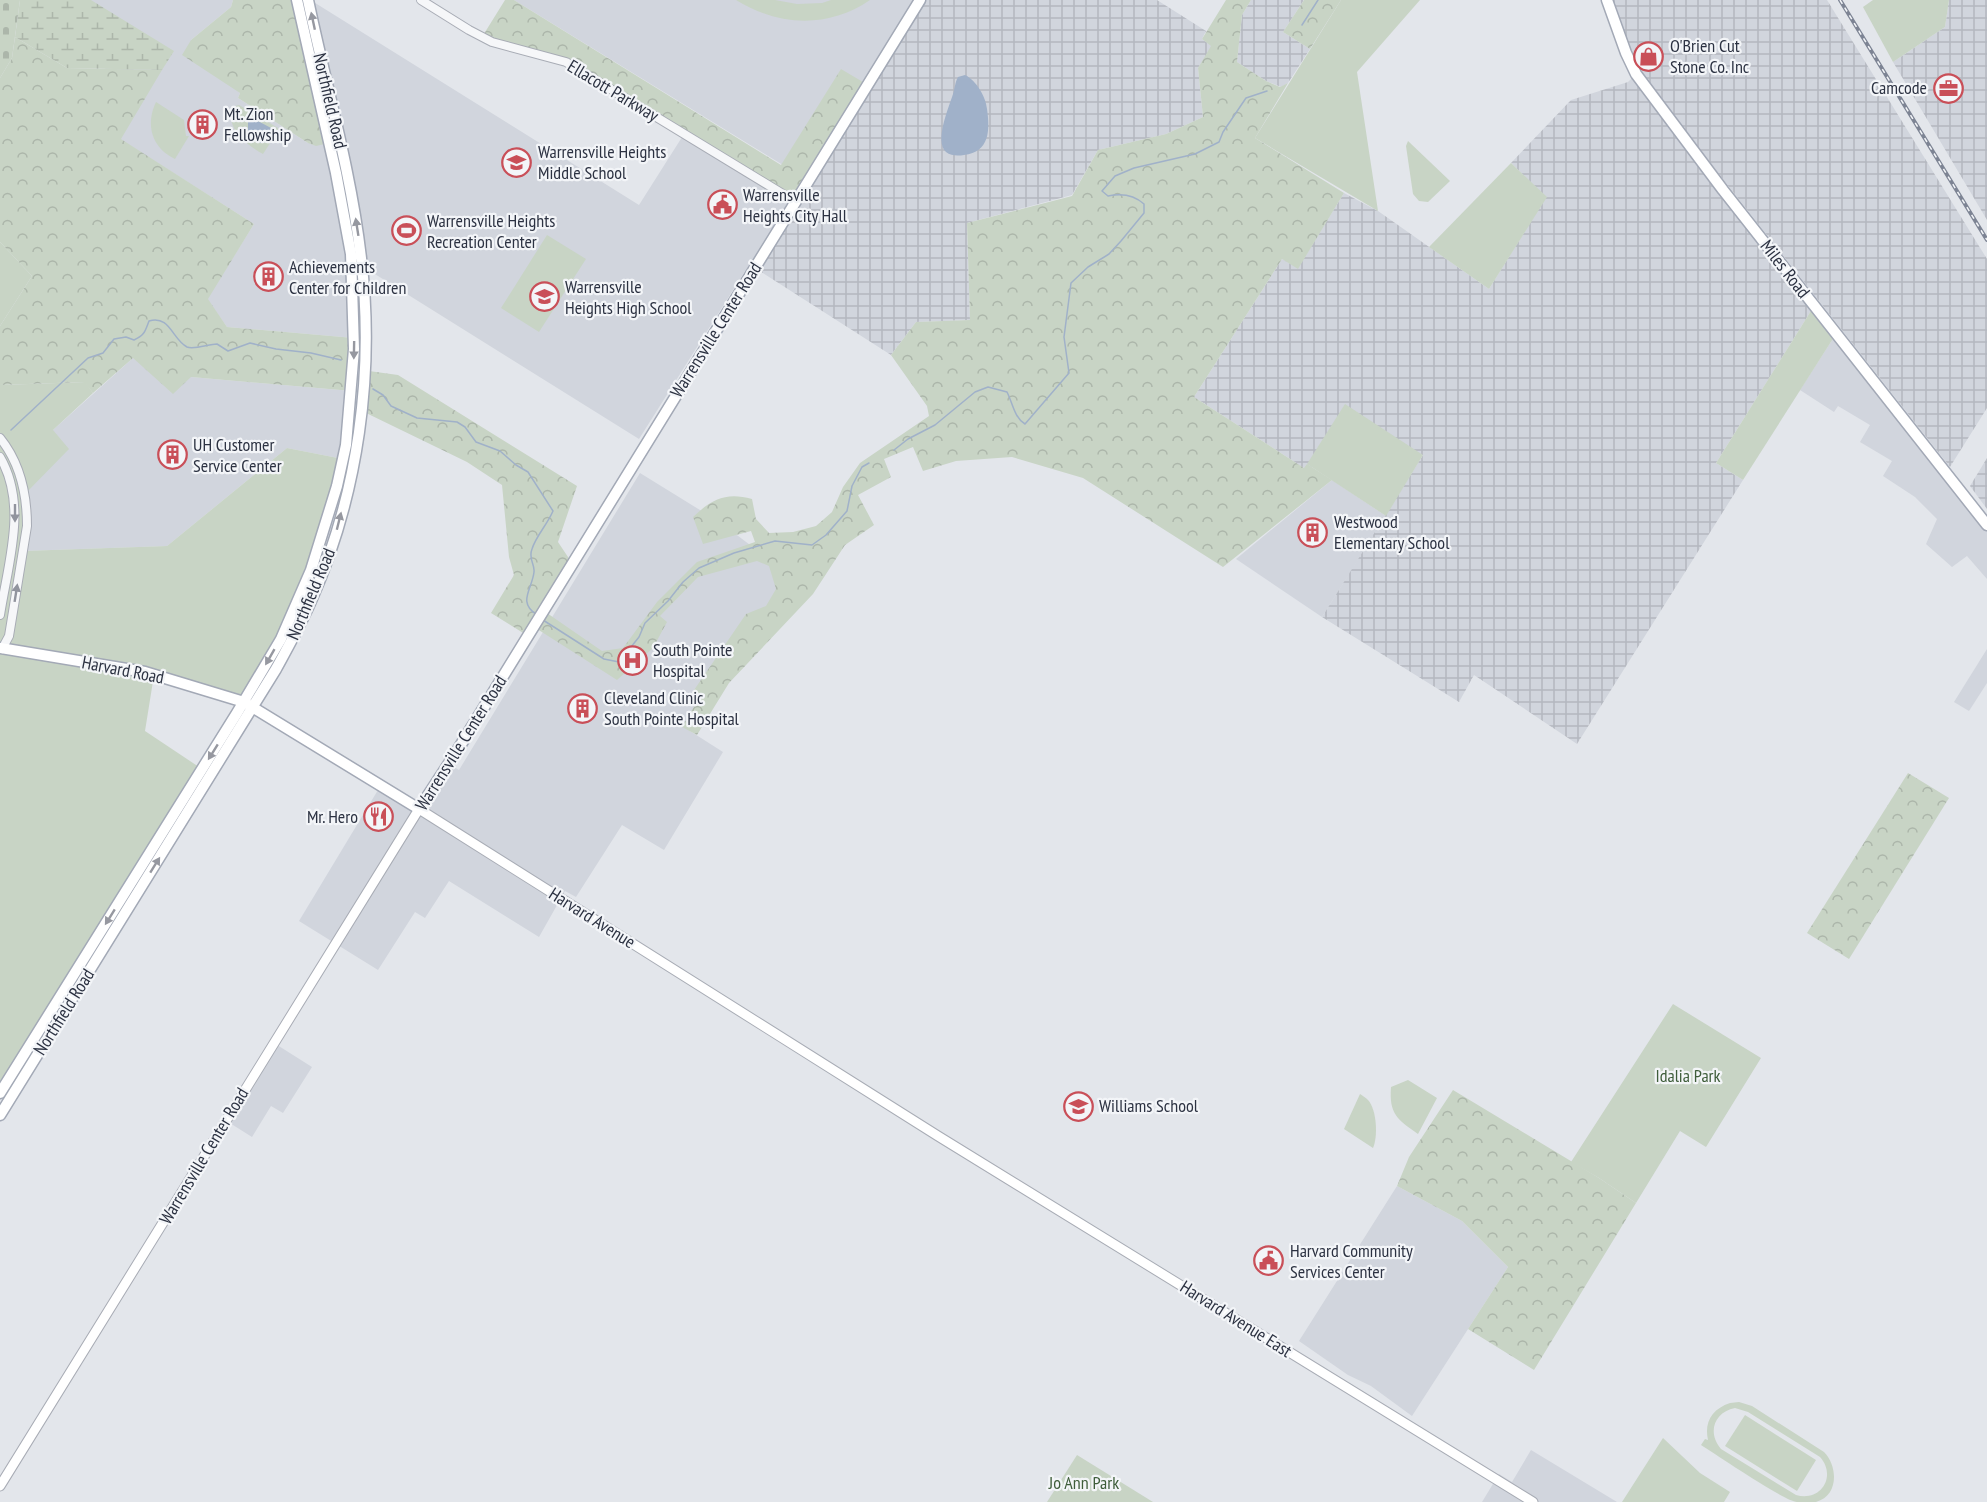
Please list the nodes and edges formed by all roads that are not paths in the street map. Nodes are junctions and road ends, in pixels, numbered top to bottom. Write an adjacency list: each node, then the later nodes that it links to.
1 (297, 0): 12 (main road, Northfield Road, one-way to 12)
2 (308, 0): 12 (main road, Northfield Road, one-way to 2)
3 (421, 0): 6 (street, Ellacott Parkway)
4 (920, 0): 6 (main road, Warrensville Center Road)
5 (1607, 0): 9 (main road, Miles Road)
6 (796, 202): 13 (main road, Warrensville Center Road)
7 (0, 438): 11 (street, one-way to 7)
8 (0, 457): 10 (street, one-way to 10)
9 (1987, 525)
10 (0, 615)
11 (1, 647): 12 (main road, Harvard Road)
12 (249, 704): 13 (main road, Harvard Avenue); 14 (main road, Northfield Road, one-way to 14); 15 (main road, Northfield Road, one-way to 12)
13 (419, 809): 16 (main road, Harvard Avenue); 17 (main road, Warrensville Center Road)
14 (0, 1093)
15 (0, 1115)
16 (938, 1136): 18 (main road, Harvard Avenue East)
17 (0, 1486)
18 (1533, 1502)

